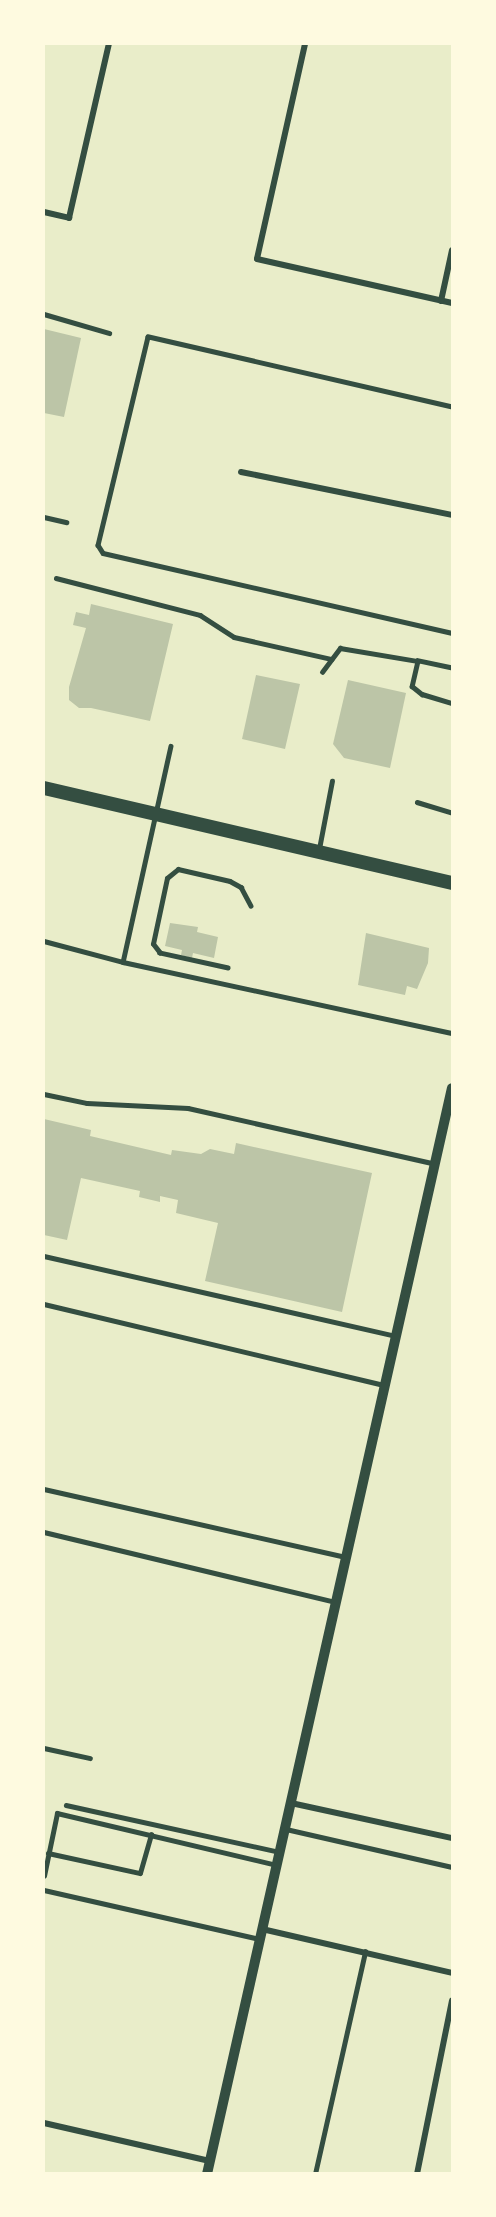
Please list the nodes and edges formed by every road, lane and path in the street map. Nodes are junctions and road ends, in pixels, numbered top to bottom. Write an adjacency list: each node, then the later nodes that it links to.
1 (109, 44): 3 (street)
2 (305, 44): 5 (street)
3 (44, 212)
4 (453, 250): 5 (street)
5 (441, 301): 6 (street)
6 (453, 303)
7 (44, 314): 8 (lane)
8 (109, 333)
9 (453, 407): 15 (lane)
10 (241, 472): 11 (street)
11 (453, 515)
12 (44, 517): 13 (lane)
13 (66, 522)
14 (56, 578): 16 (lane)
15 (453, 633)
16 (332, 659): 17 (lane); 19 (lane)
17 (418, 661): 18 (lane); 20 (lane)
18 (453, 668)
19 (322, 672)
20 (453, 703)
21 (171, 746): 25 (lane)
22 (332, 781): 27 (lane)
23 (44, 788): 25 (main road)
24 (417, 802): 26 (lane)
25 (156, 813): 27 (main road); 31 (lane)
26 (453, 813)
27 (319, 851): 28 (main road)
28 (453, 883)
29 (251, 906): 32 (lane)
30 (44, 941): 31 (lane)
31 (123, 962): 33 (lane)
32 (228, 968)
33 (453, 1033)
34 (453, 1088): 36 (street)
35 (44, 1094): 36 (lane)
36 (435, 1164): 39 (street)
37 (44, 1256): 39 (lane)
38 (44, 1304): 40 (lane)
39 (397, 1336): 40 (street)
40 (386, 1385): 43 (street)
41 (44, 1489): 43 (lane)
42 (44, 1532): 44 (lane)
43 (346, 1557): 44 (street)
44 (336, 1602): 47 (street)
45 (44, 1748): 46 (lane)
46 (90, 1758)
47 (291, 1803): 49 (street); 51 (street)
48 (66, 1805): 52 (lane)
49 (285, 1828): 52 (street); 55 (lane)
50 (151, 1835): 53 (lane); 53 (lane); 54 (lane)
51 (453, 1838)
52 (280, 1852): 54 (street)
53 (48, 1853): 56 (lane)
54 (277, 1865): 58 (street)
55 (453, 1867)
56 (44, 1876)
57 (44, 1890): 58 (lane)
58 (261, 1934): 59 (street); 63 (street)
59 (365, 1952): 60 (street); 65 (lane)
60 (453, 1973)
61 (453, 2000): 66 (street)
62 (44, 2123): 63 (street)
63 (210, 2161): 64 (street)
64 (207, 2174)
65 (315, 2174)
66 (417, 2174)

